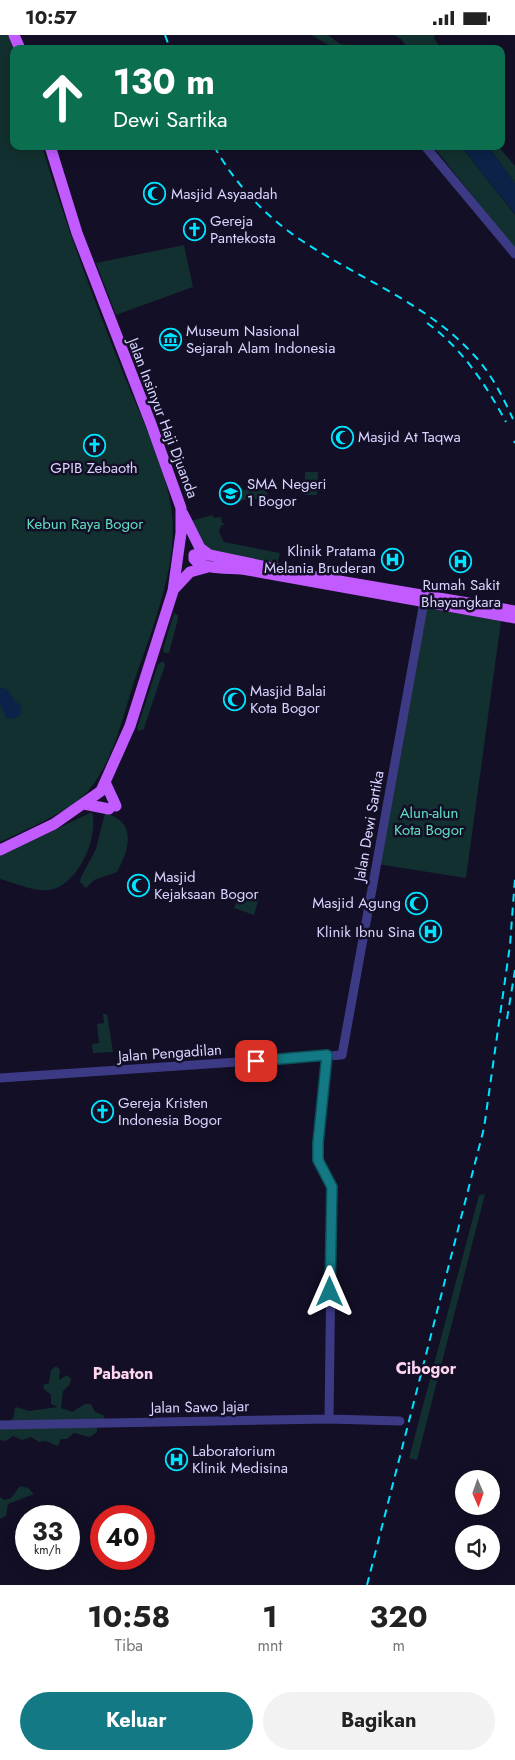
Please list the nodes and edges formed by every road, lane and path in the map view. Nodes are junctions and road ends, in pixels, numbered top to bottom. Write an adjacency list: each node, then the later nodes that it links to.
1 (51, 150): 4 (main road, Jalan Insinyur Haji Djuanda)
2 (429, 150): 3 (street)
3 (515, 255)
4 (182, 510): 5 (main road); 7 (main road, Jalan Insinyur Haji Djuanda)
5 (208, 555): 6 (main road); 9 (main road)
6 (212, 566): 7 (main road); 8 (main road)
7 (173, 591): 11 (main road, Jalan Insinyur Haji Djuanda)
8 (424, 602): 10 (main road); 15 (street, Jalan Dewi Sartika)
9 (515, 611)
10 (515, 618)
11 (105, 782): 12 (main road, Jalan Insinyur Haji Djuanda); 12 (main road)
12 (84, 804): 13 (main road, Jalan Insinyur Haji Djuanda)
13 (0, 850)
14 (327, 1055): 15 (street, Jalan Pengadilan); 16 (street, Jalan Pengadilan); 17 (street)
15 (342, 1055)
16 (0, 1078)
17 (329, 1419): 18 (street, Jalan Sawo Jajar); 19 (street, Jalan Sawo Jajar)
18 (400, 1421)
19 (0, 1425)

